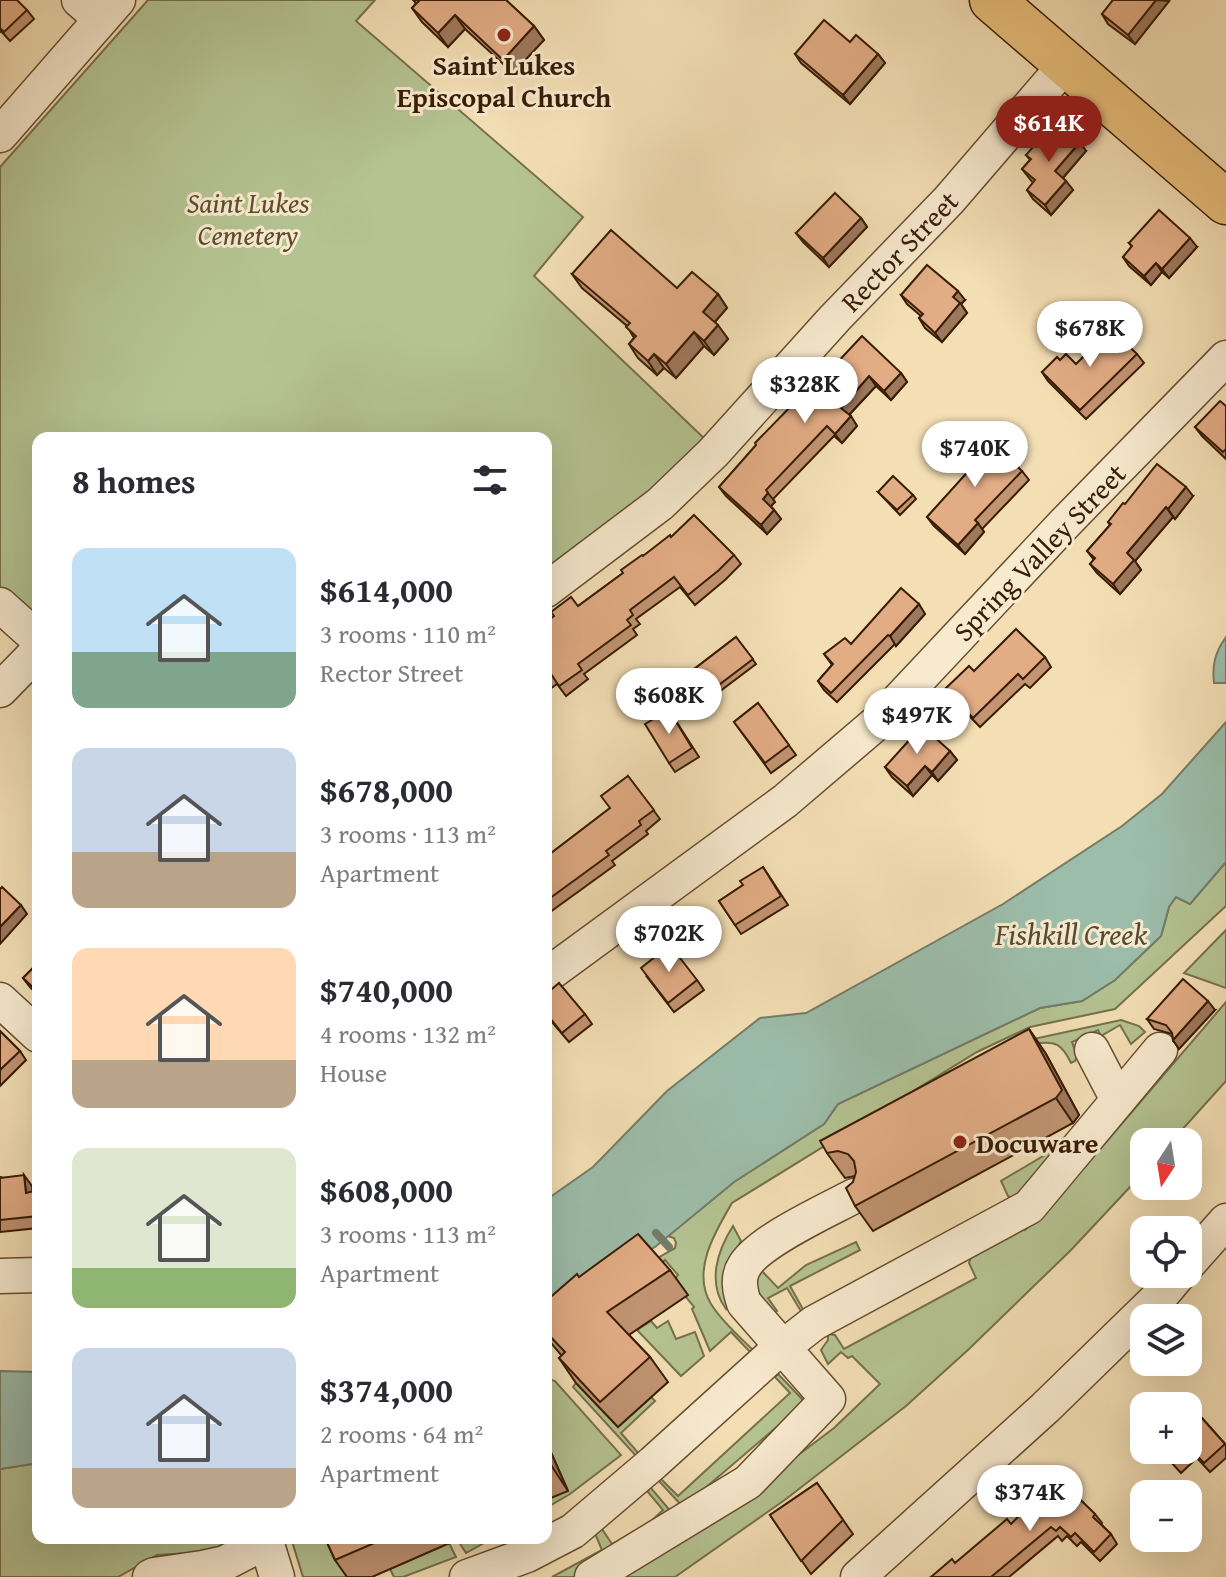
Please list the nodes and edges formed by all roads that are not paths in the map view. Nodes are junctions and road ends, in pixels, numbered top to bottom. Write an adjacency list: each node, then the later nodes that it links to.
1 (992, 0): 3 (main road)
2 (99, 6): 4 (street)
3 (1066, 64): 5 (main road); 7 (street, Rector Street)
4 (0, 135)
5 (1226, 202)
6 (1226, 358): 12 (street, Spring Valley Street)
7 (552, 585)
8 (0, 605): 9 (street)
9 (32, 634)
10 (32, 657): 11 (street)
11 (0, 690)
12 (552, 972)
13 (0, 1000): 14 (street)
14 (32, 1029)
15 (1092, 1050): 17 (street)
16 (1160, 1050): 17 (street)
17 (1118, 1100): 24 (street)
18 (854, 1196): 24 (street)
19 (1226, 1221): 20 (street)
20 (1202, 1248)
21 (32, 1275): 22 (street)
22 (0, 1276)
23 (1167, 1288): 33 (street)
24 (782, 1347): 25 (street); 32 (street)
25 (552, 1542)
26 (259, 1544): 29 (street)
27 (267, 1544): 30 (street)
28 (548, 1544): 31 (street)
29 (150, 1577)
30 (277, 1577)
31 (467, 1577)
32 (592, 1577)
33 (858, 1577)

